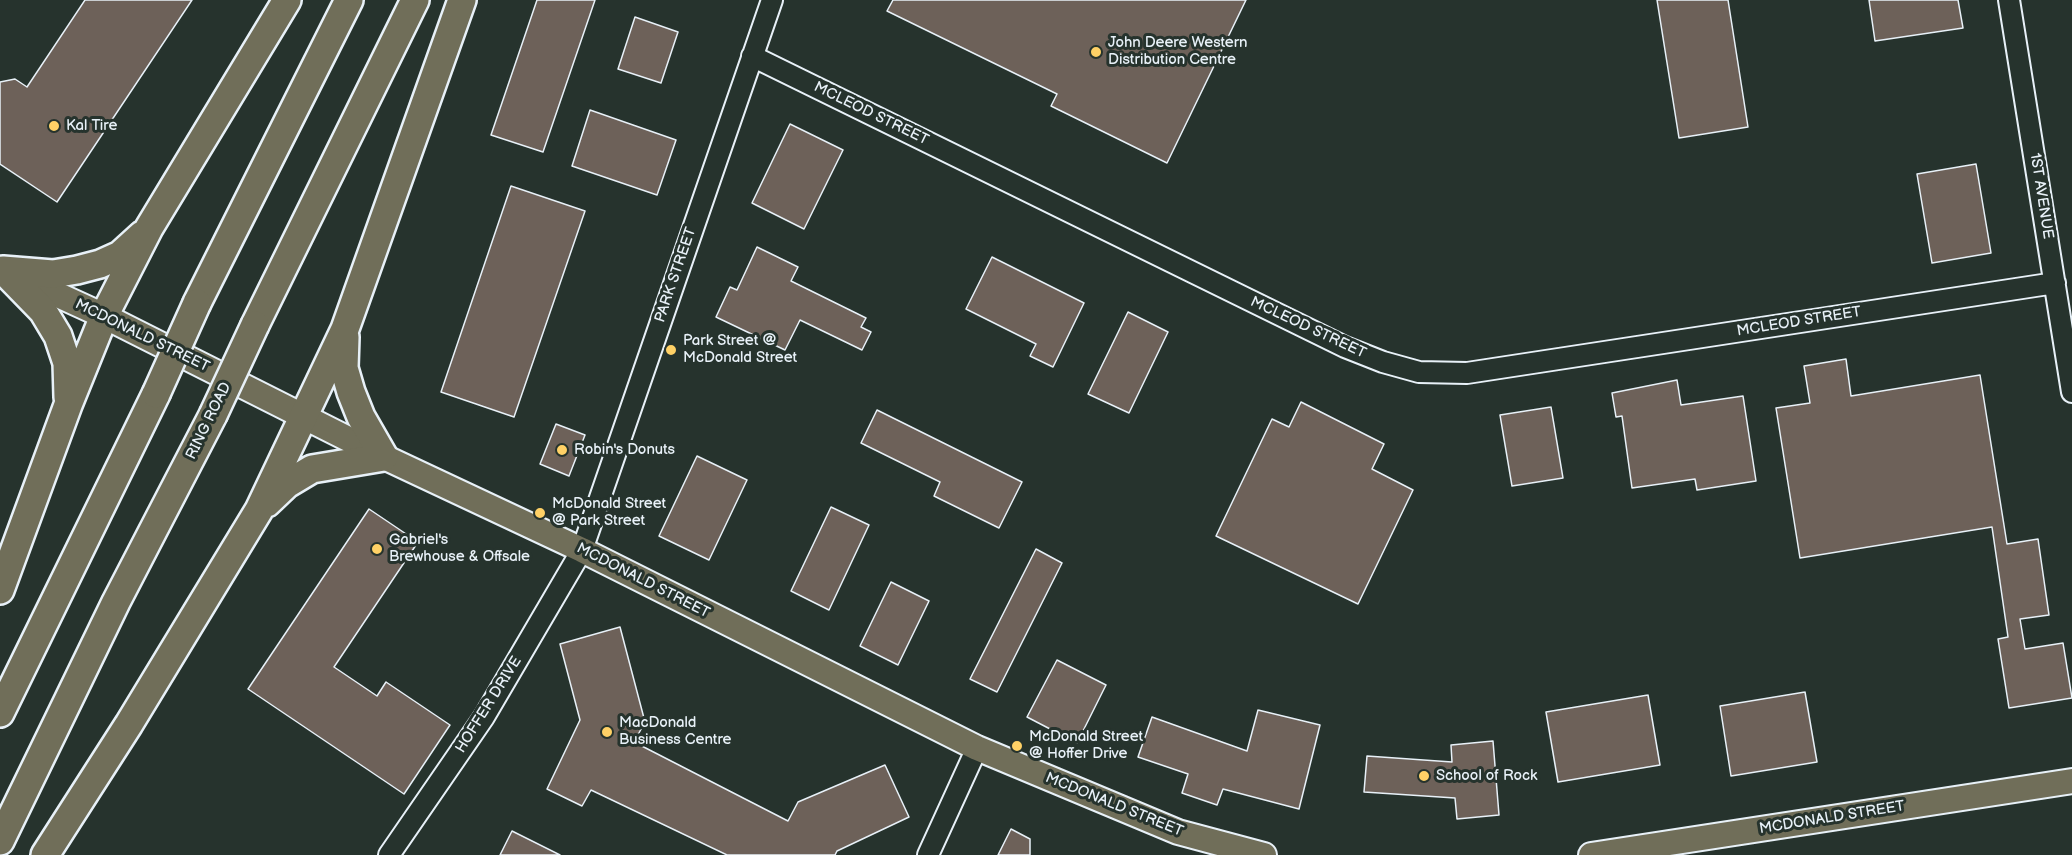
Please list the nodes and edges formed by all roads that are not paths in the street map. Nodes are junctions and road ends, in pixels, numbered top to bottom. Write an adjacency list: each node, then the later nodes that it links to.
1 (287, 0): 8 (highway)
2 (349, 0): 20 (highway, bridge)
3 (415, 0): 23 (highway, RING ROAD, bridge)
4 (462, 0): 12 (highway)
5 (772, 0): 7 (street, PARK STREET)
6 (2009, 0): 10 (street, 1ST AVENUE)
7 (752, 56): 10 (street, MCLEOD STREET); 18 (street, PARK STREET)
8 (149, 228): 9 (highway); 11 (highway)
9 (2, 269): 11 (main road, MCDONALD STREET); 14 (highway)
10 (2055, 283): 13 (street, 1ST AVENUE)
11 (104, 316): 14 (highway); 15 (main road, MCDONALD STREET)
12 (345, 329): 15 (highway); 16 (highway)
13 (2072, 392)
14 (68, 405): 19 (highway)
15 (304, 417): 16 (main road, MCDONALD STREET); 17 (highway)
16 (384, 457): 17 (highway); 18 (main road, MCDONALD STREET)
17 (259, 510): 24 (highway)
18 (582, 550): 21 (main road, MCDONALD STREET); 25 (street, HOFFER DRIVE)
19 (0, 590)
20 (0, 713)
21 (977, 748): 26 (street); 27 (main road, MCDONALD STREET)
22 (2072, 781): 28 (main road, MCDONALD STREET)
23 (0, 841)
24 (45, 855)
25 (389, 855)
26 (928, 855)
27 (1264, 855)
28 (1591, 855)

